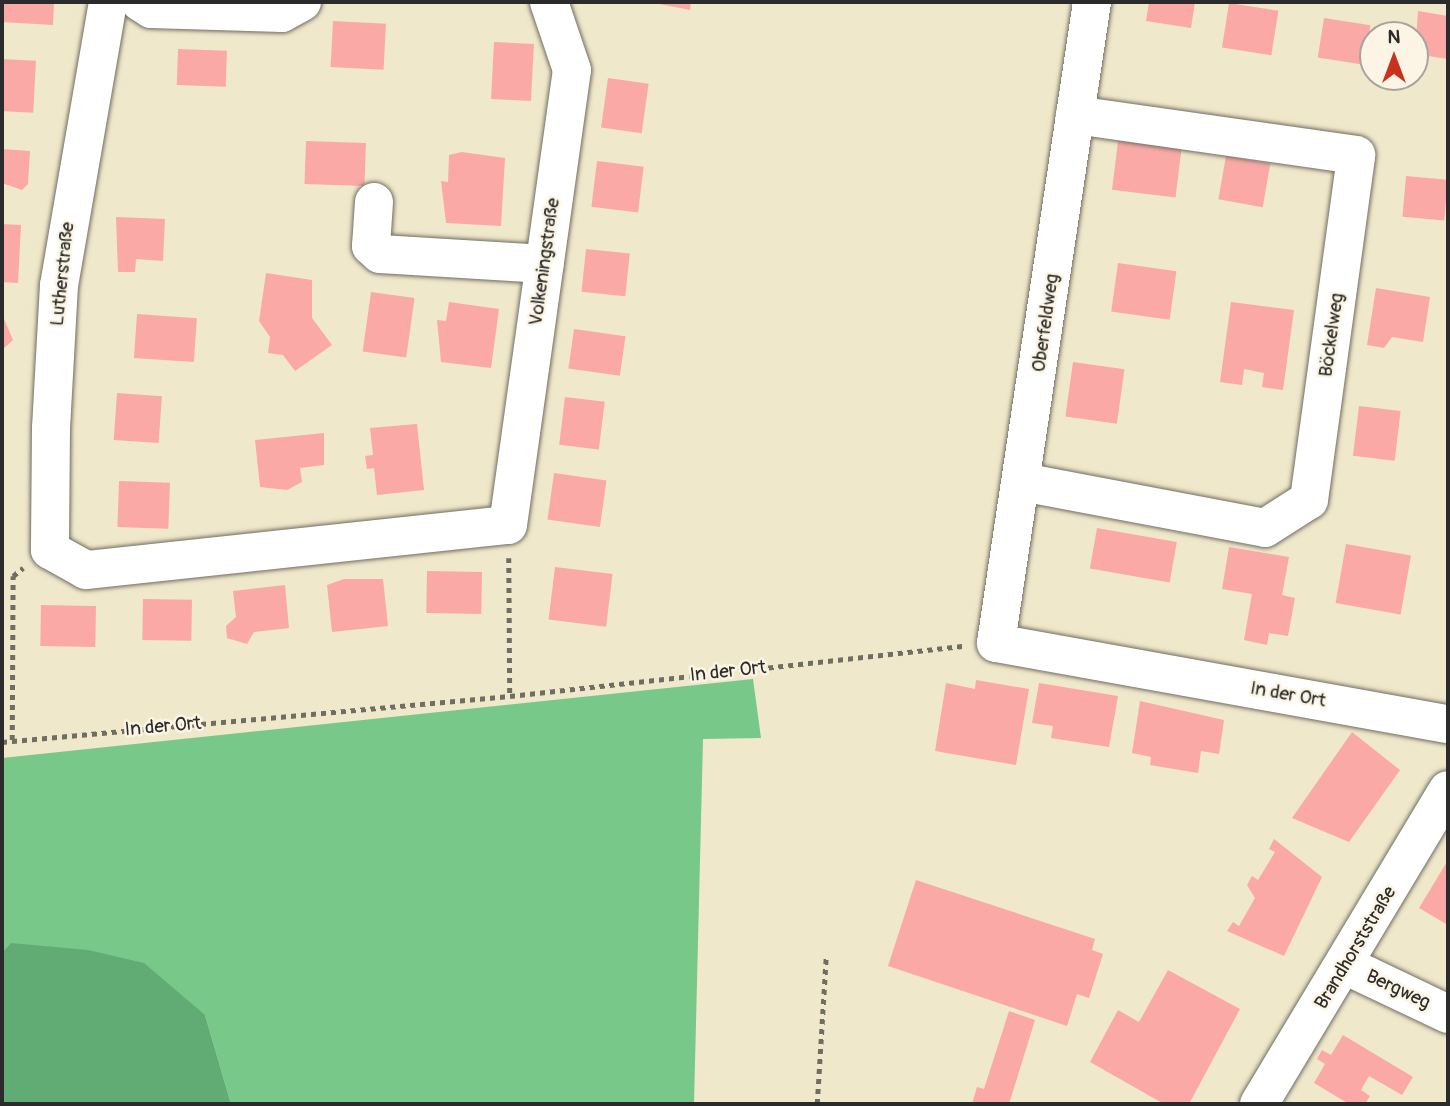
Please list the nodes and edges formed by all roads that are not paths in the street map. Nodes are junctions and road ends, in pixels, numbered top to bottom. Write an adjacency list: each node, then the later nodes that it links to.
1 (108, 2): 10 (street, Lutherstraße)
2 (140, 2): 3 (street)
3 (302, 2)
4 (549, 2): 8 (street, Volkeningstraße)
5 (1092, 2): 6 (street, Oberfeldweg)
6 (1075, 115): 9 (street, Oberfeldweg); 9 (street, Böckelweg)
7 (374, 202): 8 (street)
8 (545, 264): 10 (street, Volkeningstraße)
9 (1022, 482): 11 (street, Oberfeldweg)
10 (211, 557)
11 (996, 643): 12 (street, In der Ort)
12 (1448, 724)
13 (1448, 790): 14 (street, Brandhorststraße)
14 (1347, 966): 15 (street, Bergweg); 16 (street, Brandhorststraße)
15 (1448, 1014)
16 (1259, 1104)

